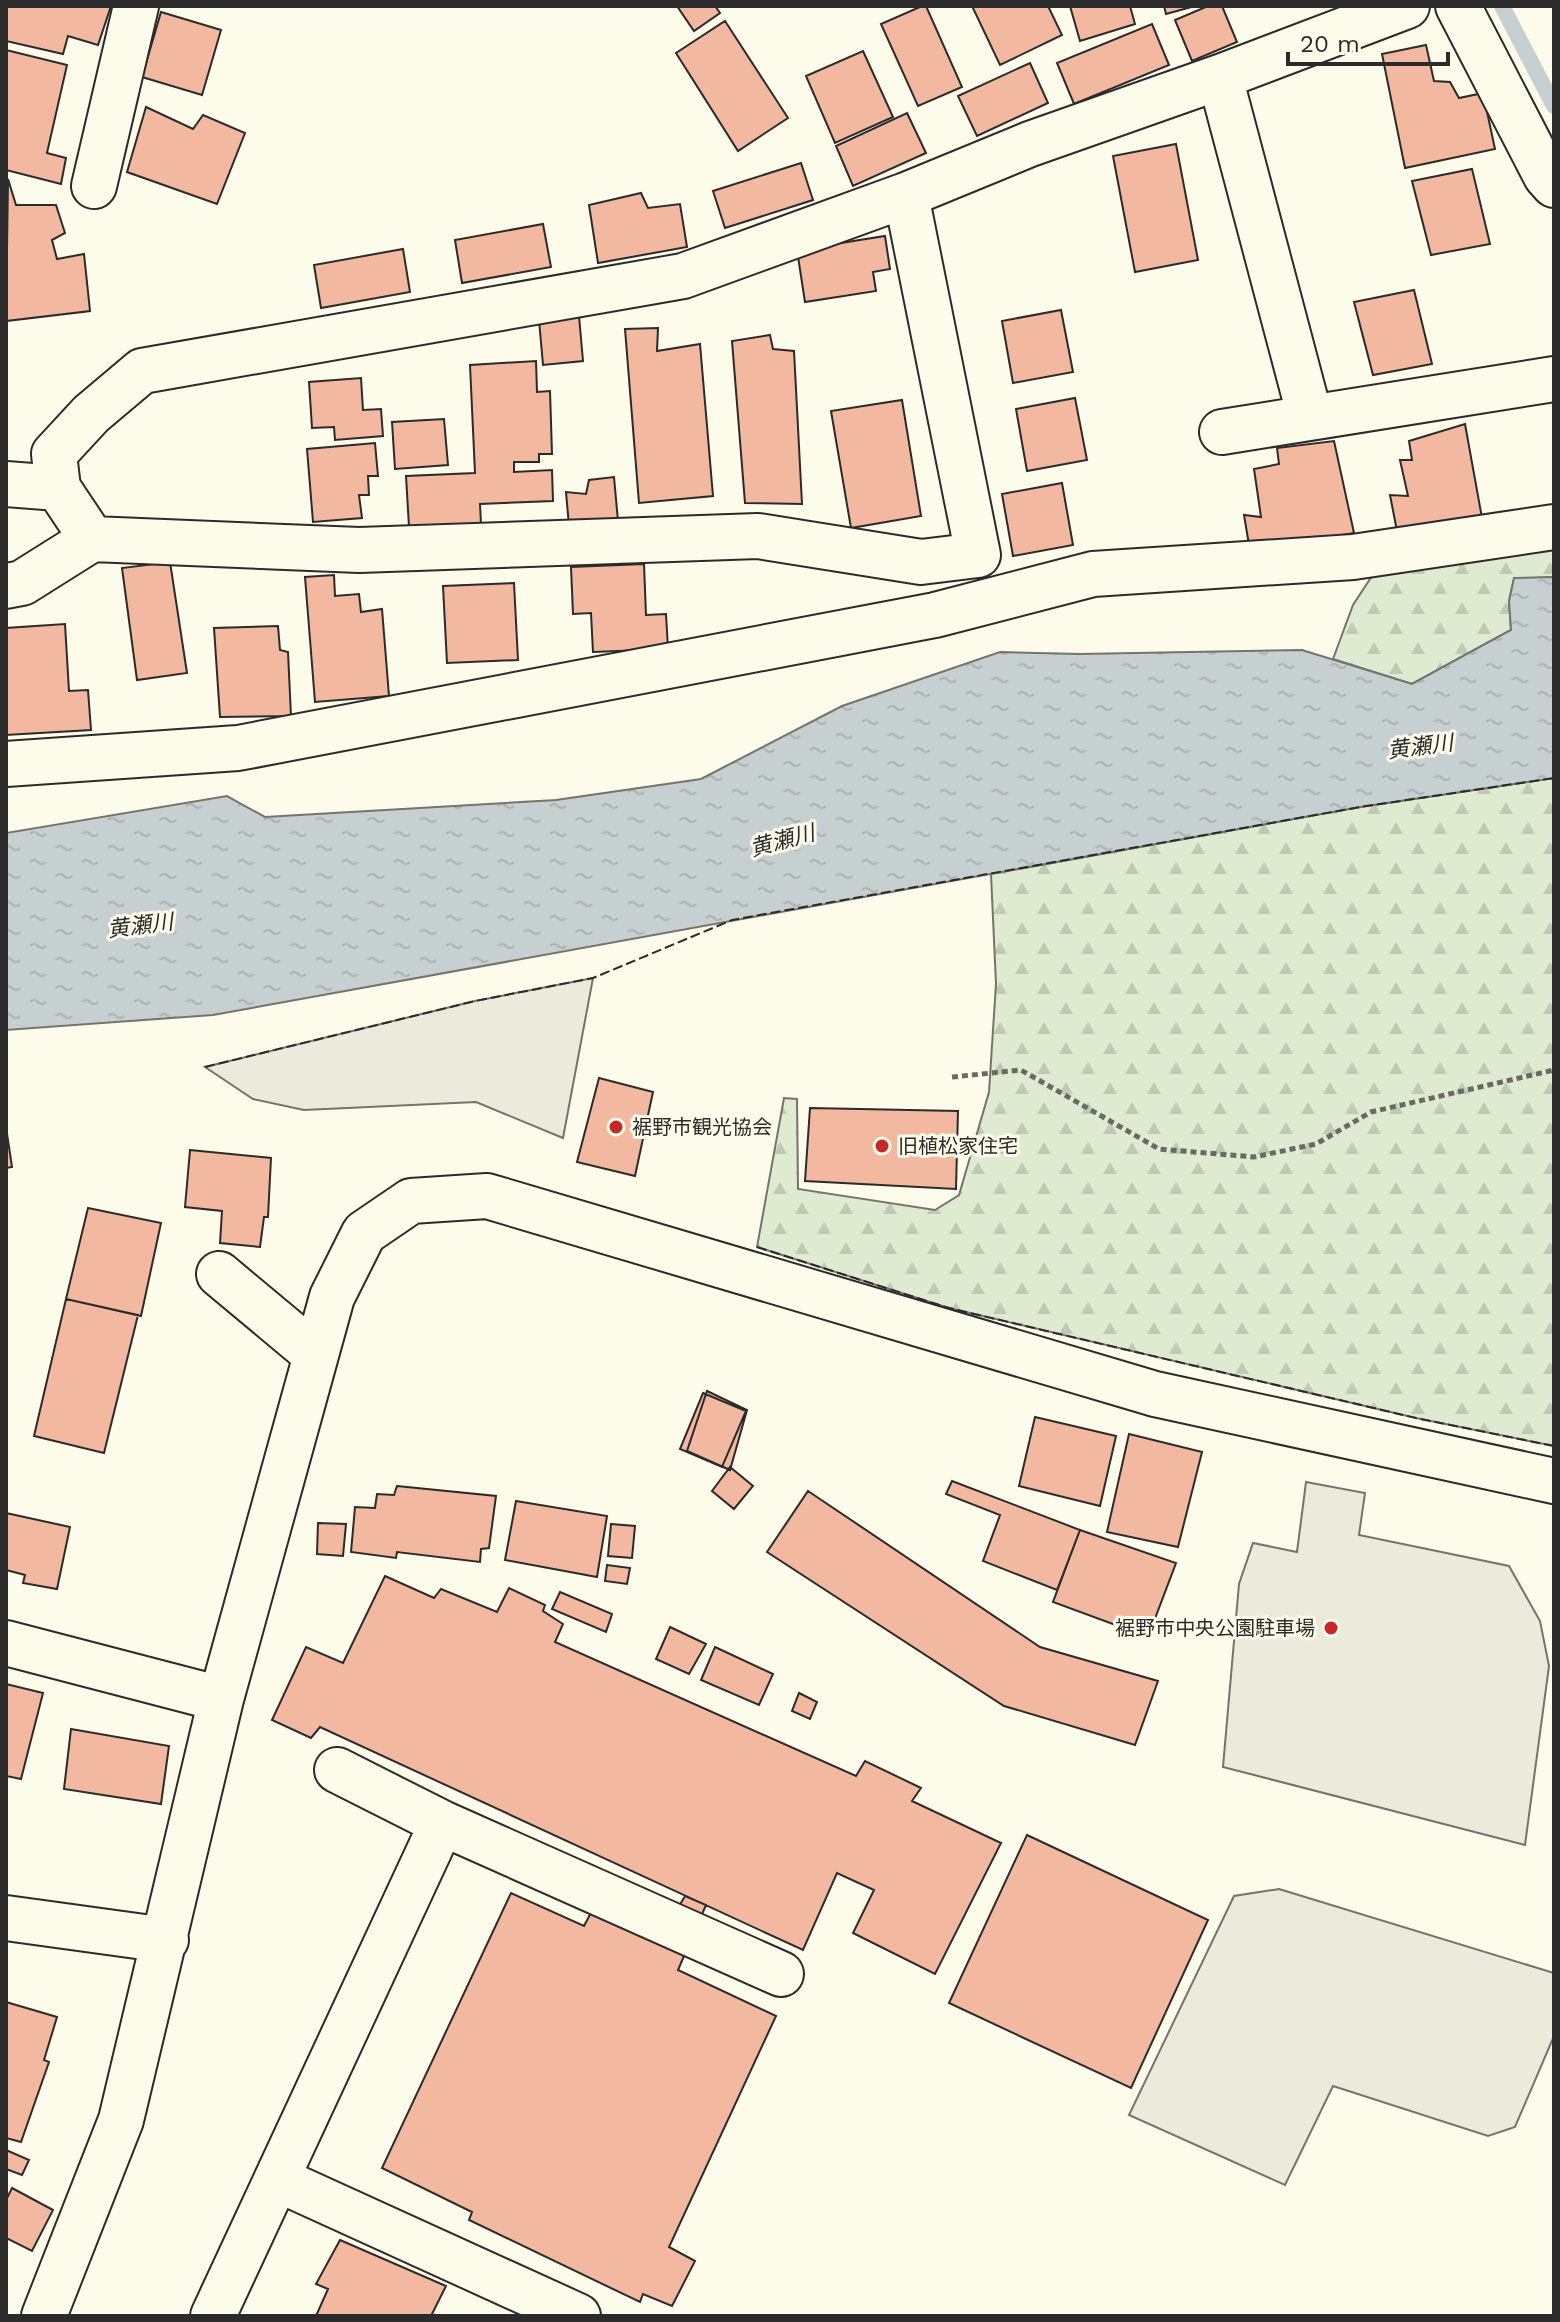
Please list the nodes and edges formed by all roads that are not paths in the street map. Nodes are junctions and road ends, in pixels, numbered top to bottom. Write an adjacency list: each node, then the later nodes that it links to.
1 (136, 6): 6 (street)
2 (1407, 6): 4 (street)
3 (1458, 6): 5 (street)
4 (1220, 77): 7 (street); 9 (street)
5 (1554, 185)
6 (94, 186)
7 (906, 195): 12 (street); 15 (street)
8 (1554, 379): 9 (street)
9 (1310, 417): 10 (street)
10 (1222, 432)
11 (6, 484): 12 (street)
12 (58, 488): 14 (street)
13 (1554, 527): 17 (street)
14 (92, 539): 15 (street); 16 (street)
15 (978, 555): 17 (street)
16 (6, 586)
17 (1045, 587): 18 (street)
18 (6, 764)
19 (219, 1274): 20 (street)
20 (316, 1355): 21 (street); 23 (street)
21 (1554, 1481)
22 (6, 1643): 23 (street)
23 (221, 1699): 27 (street)
24 (337, 1770): 25 (street)
25 (442, 1823): 28 (street); 29 (street)
26 (6, 1918): 27 (street)
27 (166, 1940): 30 (street)
28 (781, 1974)
29 (277, 2179): 31 (street); 32 (street)
30 (44, 2316)
31 (213, 2316)
32 (578, 2316)

